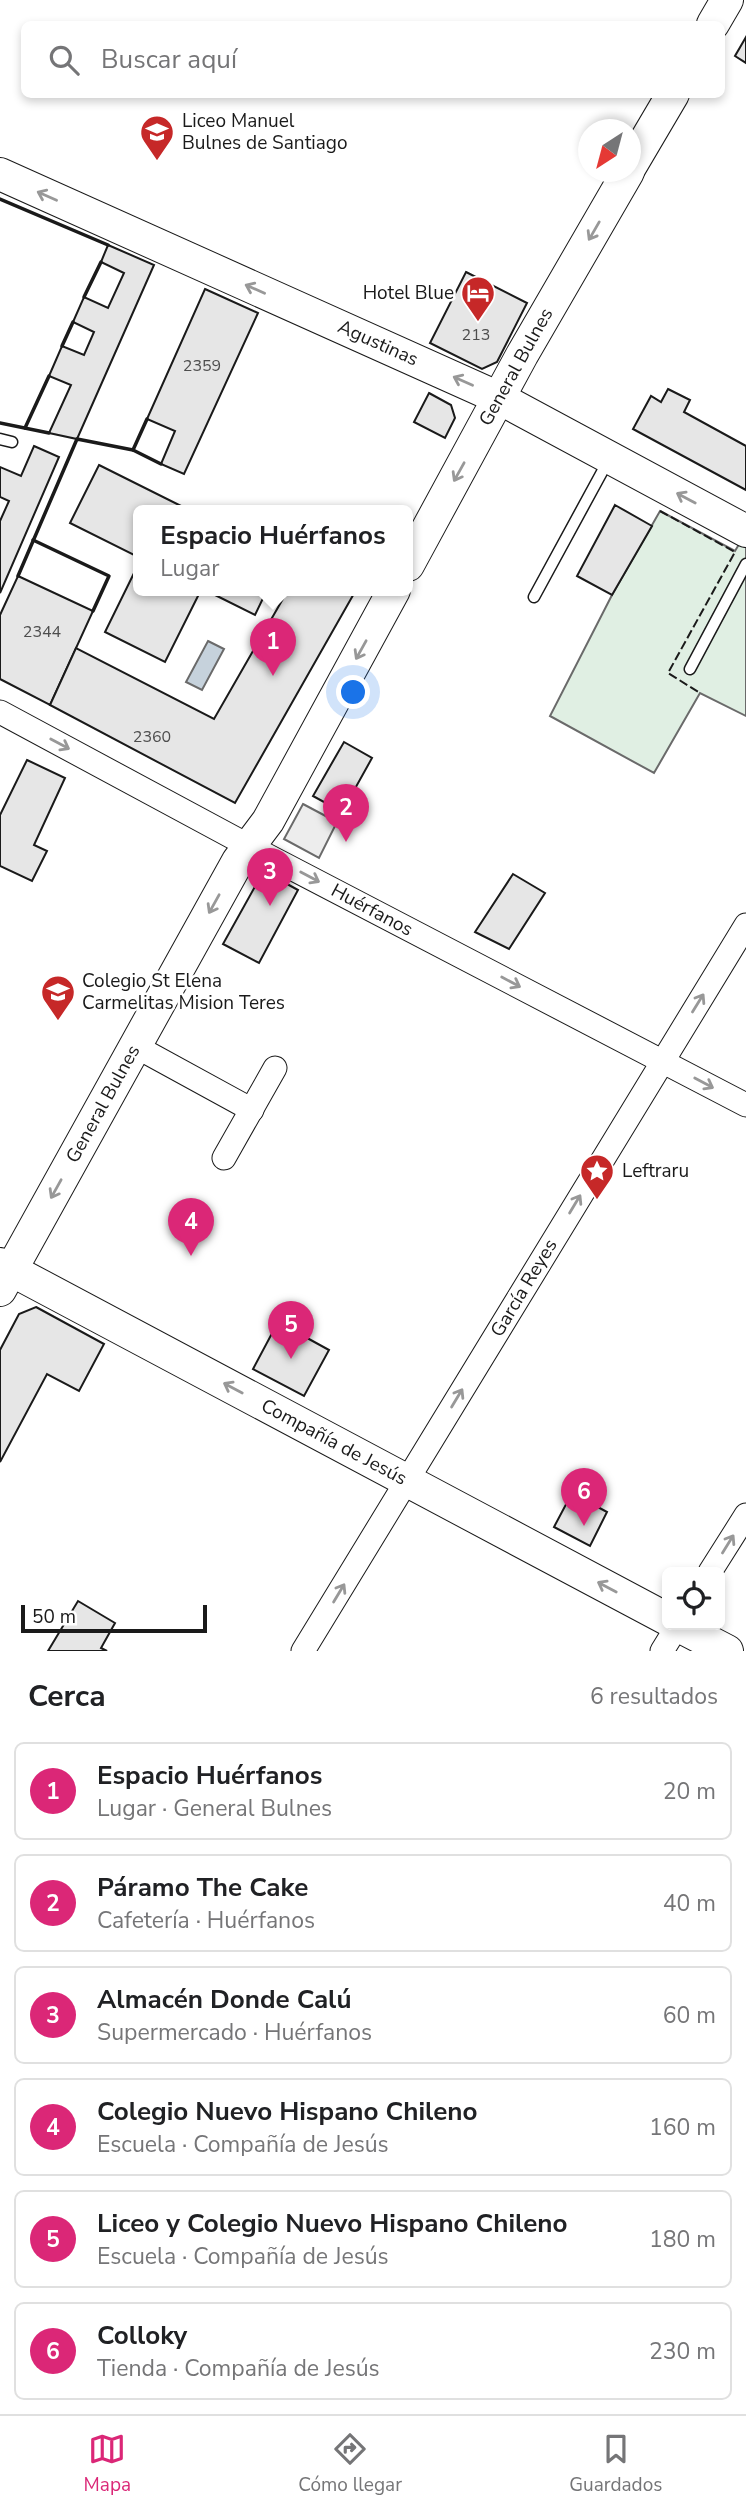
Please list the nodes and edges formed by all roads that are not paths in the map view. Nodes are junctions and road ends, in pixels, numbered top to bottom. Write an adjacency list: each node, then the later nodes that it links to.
1 (727, 0): 2 (street)
2 (715, 21)
3 (671, 98): 4 (street, General Bulnes)
4 (641, 149)
5 (0, 174): 7 (street, Agustinas, one-way to 5)
6 (622, 182): 7 (street, General Bulnes, one-way to 7)
7 (499, 398): 8 (street, Agustinas); 10 (street, General Bulnes, one-way to 10)
8 (610, 457): 9 (street, Agustinas, one-way to 8); 13 (lane)
9 (746, 531)
10 (413, 556)
11 (746, 564): 14 (lane)
12 (391, 596): 16 (street, General Bulnes, one-way to 16)
13 (534, 597)
14 (690, 669)
15 (0, 712): 16 (street, Huérfanos, one-way to 16)
16 (249, 846): 18 (street, General Bulnes, one-way to 18); 19 (street, Huérfanos, one-way to 19)
17 (746, 925): 19 (street, García Reyes, one-way to 17)
18 (135, 1046): 22 (street); 24 (street, General Bulnes, one-way to 24)
19 (662, 1061): 21 (street, Huérfanos, one-way to 21); 25 (street, García Reyes, one-way to 19)
20 (275, 1068): 22 (street)
21 (746, 1105)
22 (252, 1110): 23 (street)
23 (225, 1158)
24 (4, 1275): 25 (street, Compañía de Jesús, one-way to 24)
25 (407, 1480): 28 (street, Compañía de Jesús, one-way to 25); 31 (street, García Reyes, one-way to 25)
26 (746, 1515): 27 (street, one-way to 26)
27 (713, 1567)
28 (662, 1616)
29 (674, 1630): 32 (street)
30 (687, 1630): 33 (street)
31 (303, 1651)
32 (662, 1651)
33 (727, 1651)

